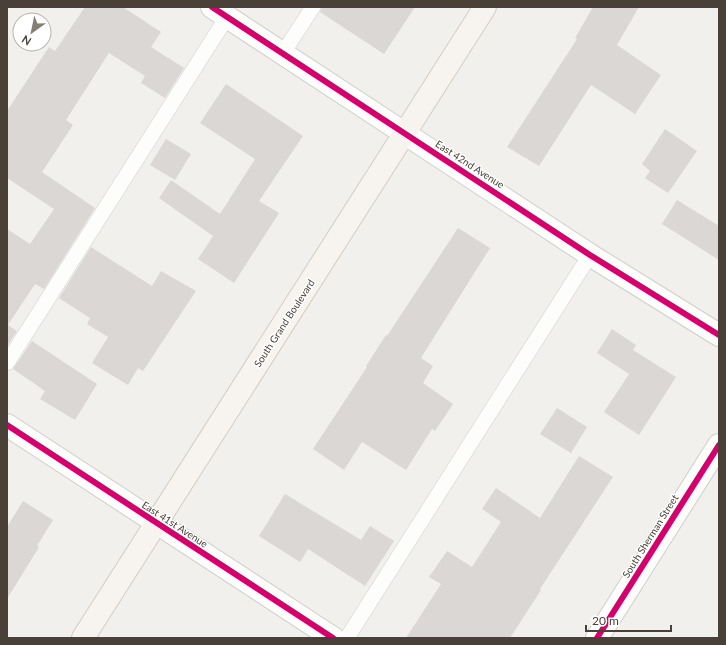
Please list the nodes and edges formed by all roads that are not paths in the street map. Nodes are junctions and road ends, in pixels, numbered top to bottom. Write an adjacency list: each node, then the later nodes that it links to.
1 (313, 7): 4 (lane)
2 (485, 7): 5 (main road, South Grand Boulevard)
3 (219, 12): 4 (street, East 42nd Avenue); 8 (lane)
4 (283, 53): 5 (street, East 42nd Avenue)
5 (405, 133): 6 (street, East 42nd Avenue); 11 (main road, South Grand Boulevard)
6 (590, 255): 7 (street, East 42nd Avenue); 14 (lane)
7 (719, 335)
8 (7, 363)
9 (7, 425): 11 (street, East 41st Avenue)
10 (719, 445): 15 (street, South Sherman Street)
11 (156, 524): 12 (main road, South Grand Boulevard); 13 (street, East 41st Avenue)
12 (83, 638)
13 (332, 638)
14 (347, 638)
15 (597, 638)

